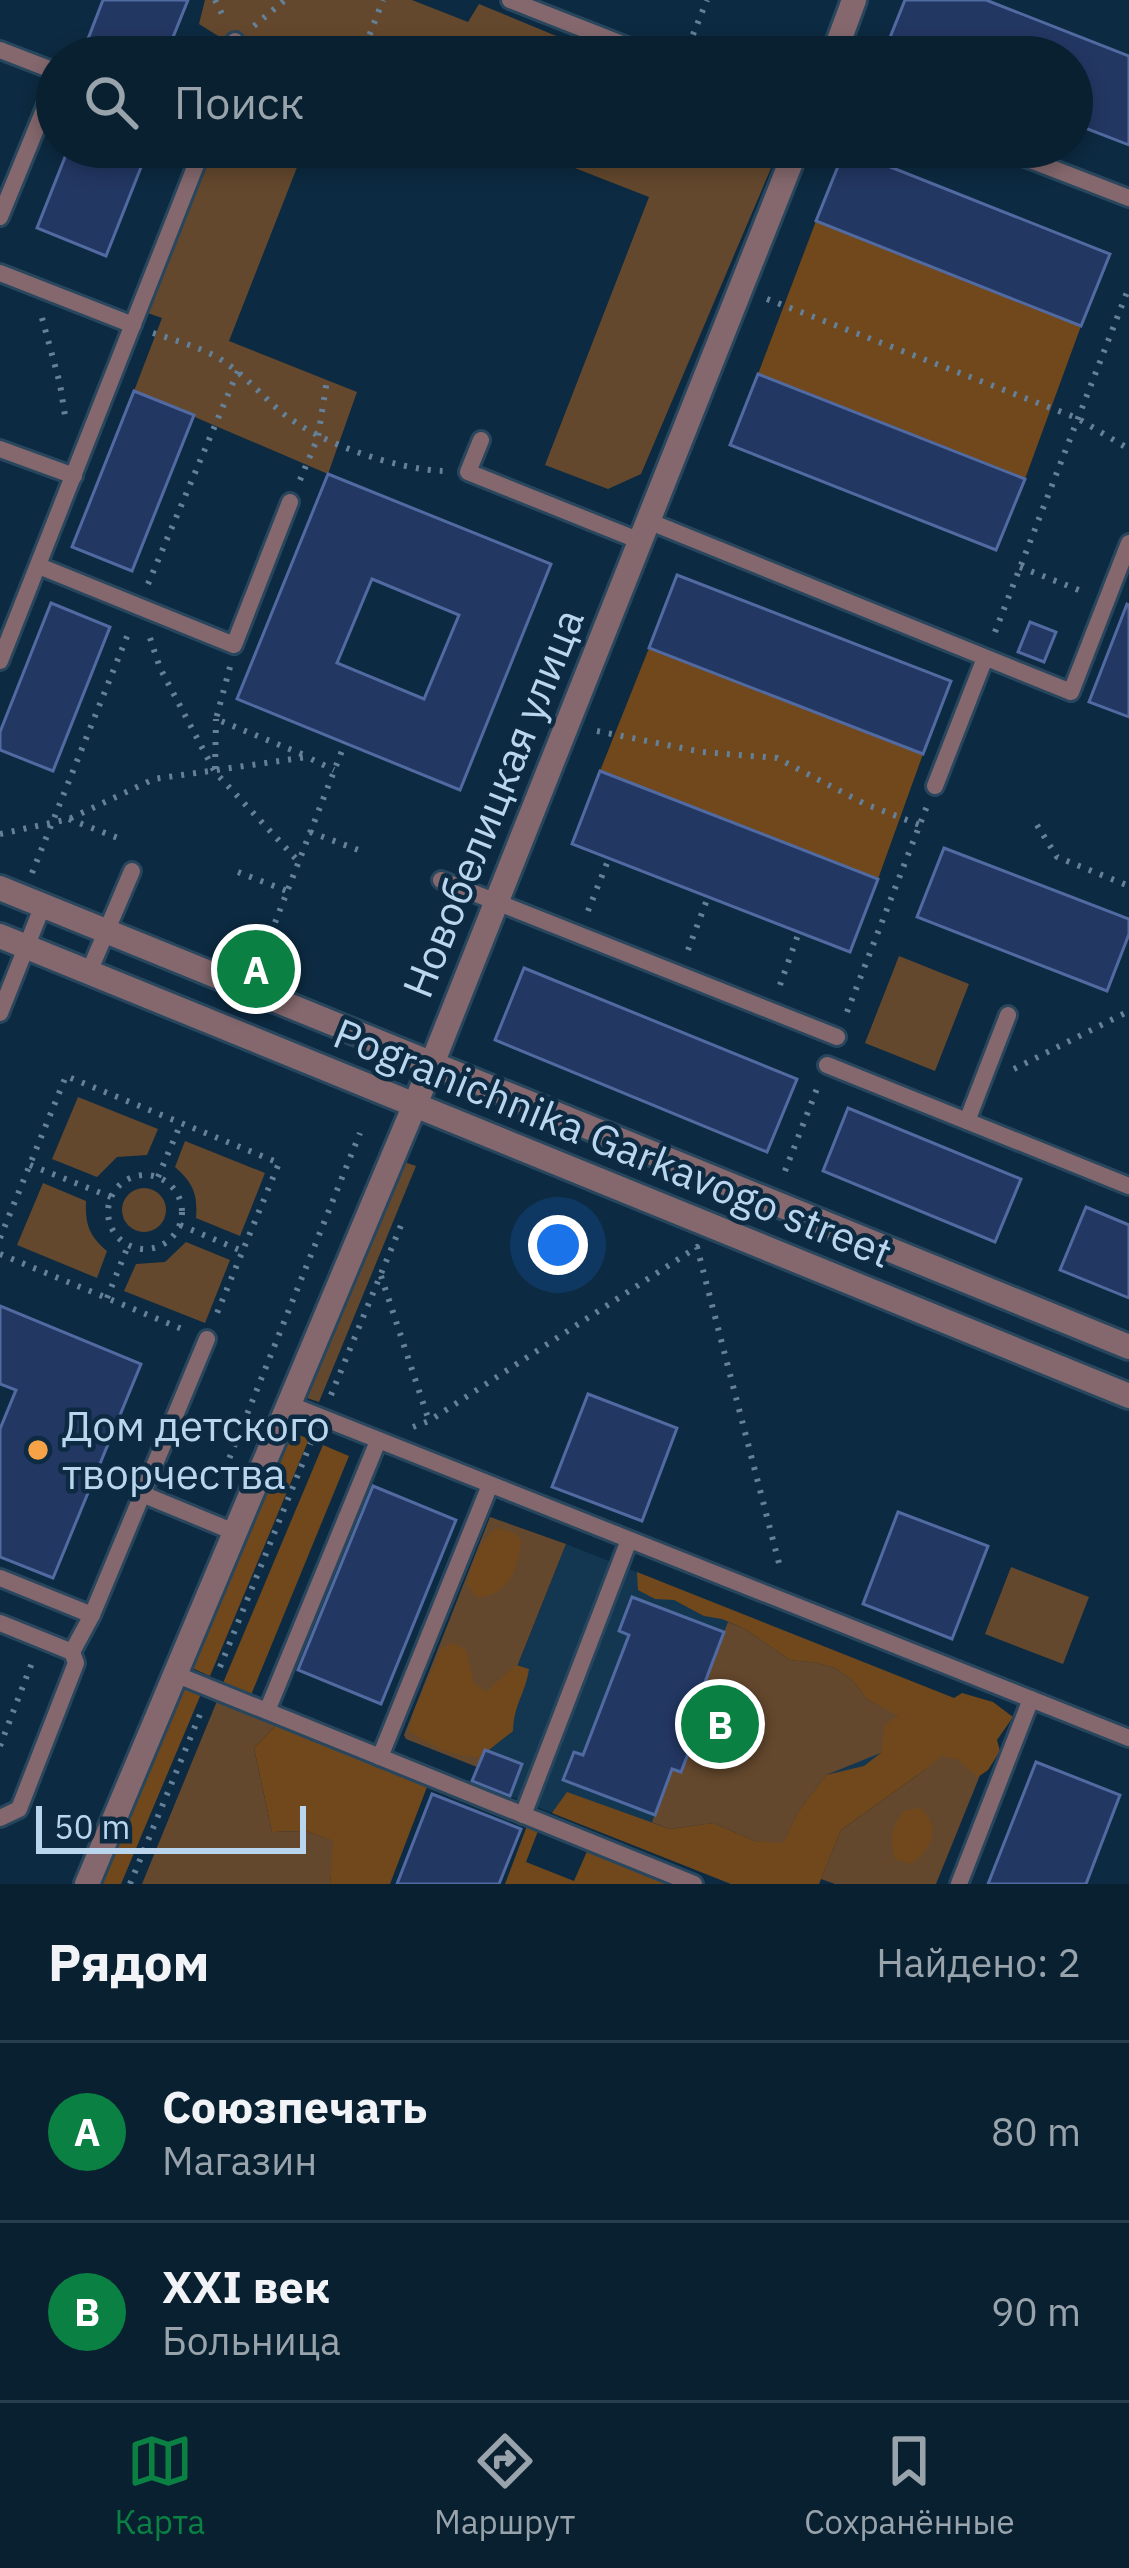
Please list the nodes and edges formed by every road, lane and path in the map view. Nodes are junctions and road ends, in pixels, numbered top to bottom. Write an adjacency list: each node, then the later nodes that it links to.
1 (285, 0): 6 (path)
2 (383, 0): 7 (path)
3 (510, 0): 8 (lane)
4 (707, 0): 9 (path)
5 (854, 0): 10 (street)
6 (247, 36)
7 (369, 36)
8 (602, 36)
9 (692, 36)
10 (841, 36)
11 (0, 50): 12 (lane)
12 (36, 66)
13 (36, 127): 18 (lane)
14 (195, 168): 23 (lane)
15 (789, 168): 22 (street, Новобелицкая улица)
16 (1051, 168): 17 (lane)
17 (1129, 198)
18 (0, 217)
19 (0, 273): 20 (lane)
20 (32, 286): 23 (lane); 31 (path)
21 (1129, 287): 25 (path)
22 (741, 289): 25 (path); 33 (street, Новобелицкая улица)
23 (133, 326): 26 (path); 31 (lane)
24 (327, 380): 26 (path)
25 (1077, 418): 29 (path); 36 (path)
26 (318, 437): 30 (path); 32 (path)
27 (481, 440): 30 (lane)
28 (0, 448): 31 (lane)
29 (1129, 448)
30 (468, 472): 33 (lane)
31 (74, 476): 35 (lane)
32 (290, 502): 39 (lane)
33 (644, 531): 40 (lane); 65 (street, Новобелицкая улица)
34 (1129, 544): 37 (lane)
35 (39, 566): 38 (lane); 41 (lane)
36 (1020, 567): 37 (path); 40 (path)
37 (1106, 602): 40 (lane)
38 (139, 606): 39 (lane); 47 (path)
39 (235, 644): 42 (path)
40 (986, 658): 48 (lane)
41 (0, 661)
42 (216, 719): 45 (path); 47 (path)
43 (597, 731): 50 (path)
44 (345, 743): 46 (path)
45 (307, 757): 46 (path); 47 (path)
46 (334, 770): 52 (path)
47 (215, 772): 49 (path); 57 (path)
48 (935, 786): 50 (path)
49 (69, 819): 53 (path); 54 (path)
50 (920, 825): 79 (path)
51 (1037, 825): 61 (path)
52 (310, 832): 55 (path); 57 (path)
53 (0, 834)
54 (118, 838)
55 (361, 851)
56 (609, 858): 69 (path)
57 (298, 861): 63 (path)
58 (132, 871): 67 (lane)
59 (238, 872): 63 (path)
60 (441, 880): 65 (lane)
61 (1129, 886)
62 (0, 888): 66 (street, Pogranichnika Garkavogo street)
63 (287, 891): 72 (path)
64 (708, 897): 74 (path)
65 (496, 901): 69 (lane); 80 (street, Новобелицкая улица)
66 (43, 905): 67 (street, Pogranichnika Garkavogo street); 71 (lane)
67 (106, 931): 73 (lane); 80 (street, Pogranichnika Garkavogo street)
68 (800, 932): 75 (path)
69 (579, 934): 74 (lane)
70 (0, 936): 71 (street, Pogranichnika Garkavogo street)
71 (26, 946): 73 (street, Pogranichnika Garkavogo street); 77 (lane)
72 (262, 956)
73 (89, 972): 83 (street, Pogranichnika Garkavogo street)
74 (679, 974): 75 (lane)
75 (770, 1010): 79 (lane)
76 (1129, 1011): 82 (path)
77 (0, 1013)
78 (1008, 1015): 82 (lane)
79 (837, 1037)
80 (432, 1064): 83 (street, Новобелицкая улица); 100 (street, Pogranichnika Garkavogo street)
81 (826, 1065): 84 (lane); 87 (path)
82 (980, 1087): 84 (lane)
83 (414, 1104): 101 (street, Pogranichnika Garkavogo street); 102 (street, Новобелицкая улица)
84 (967, 1121): 89 (lane)
85 (181, 1123): 86 (path); 88 (path); 95 (path)
86 (30, 1165): 90 (path); 93 (path)
87 (785, 1171)
88 (158, 1177): 90 (path); 92 (path)
89 (1129, 1186)
90 (111, 1197): 94 (path)
91 (405, 1214): 97 (path)
92 (180, 1225): 94 (path); 95 (path)
93 (0, 1238)
94 (128, 1245): 98 (path)
95 (242, 1251): 99 (path)
96 (0, 1254): 98 (path)
97 (381, 1275): 103 (path); 104 (path)
98 (107, 1298): 99 (path)
99 (207, 1339): 109 (lane)
100 (1129, 1347)
101 (1129, 1396)
102 (288, 1405): 103 (lane); 110 (street, Новобелицкая улица)
103 (321, 1418): 105 (lane); 119 (path)
104 (429, 1420): 105 (path); 113 (path)
105 (379, 1441): 107 (lane); 121 (lane)
106 (96, 1474): 108 (path)
107 (490, 1485): 111 (lane); 124 (lane)
108 (123, 1486)
109 (142, 1494): 110 (lane); 114 (lane)
110 (234, 1532): 118 (street, Новобелицкая улица)
111 (629, 1540): 113 (lane); 125 (lane)
112 (0, 1578): 114 (lane)
113 (790, 1603): 120 (lane)
114 (92, 1615): 117 (lane)
115 (0, 1625): 117 (lane)
116 (37, 1650): 123 (path)
117 (72, 1652): 126 (lane)
118 (175, 1674): 119 (lane); 127 (street, Новобелицкая улица)
119 (211, 1688): 121 (lane); 128 (path)
120 (1031, 1699): 122 (lane); 130 (lane)
121 (268, 1711): 124 (lane)
122 (1129, 1738)
123 (0, 1746)
124 (380, 1756): 125 (lane)
125 (523, 1815): 129 (lane)
126 (0, 1818)
127 (87, 1884)
128 (130, 1884)
129 (694, 1884)
130 (959, 1884)

